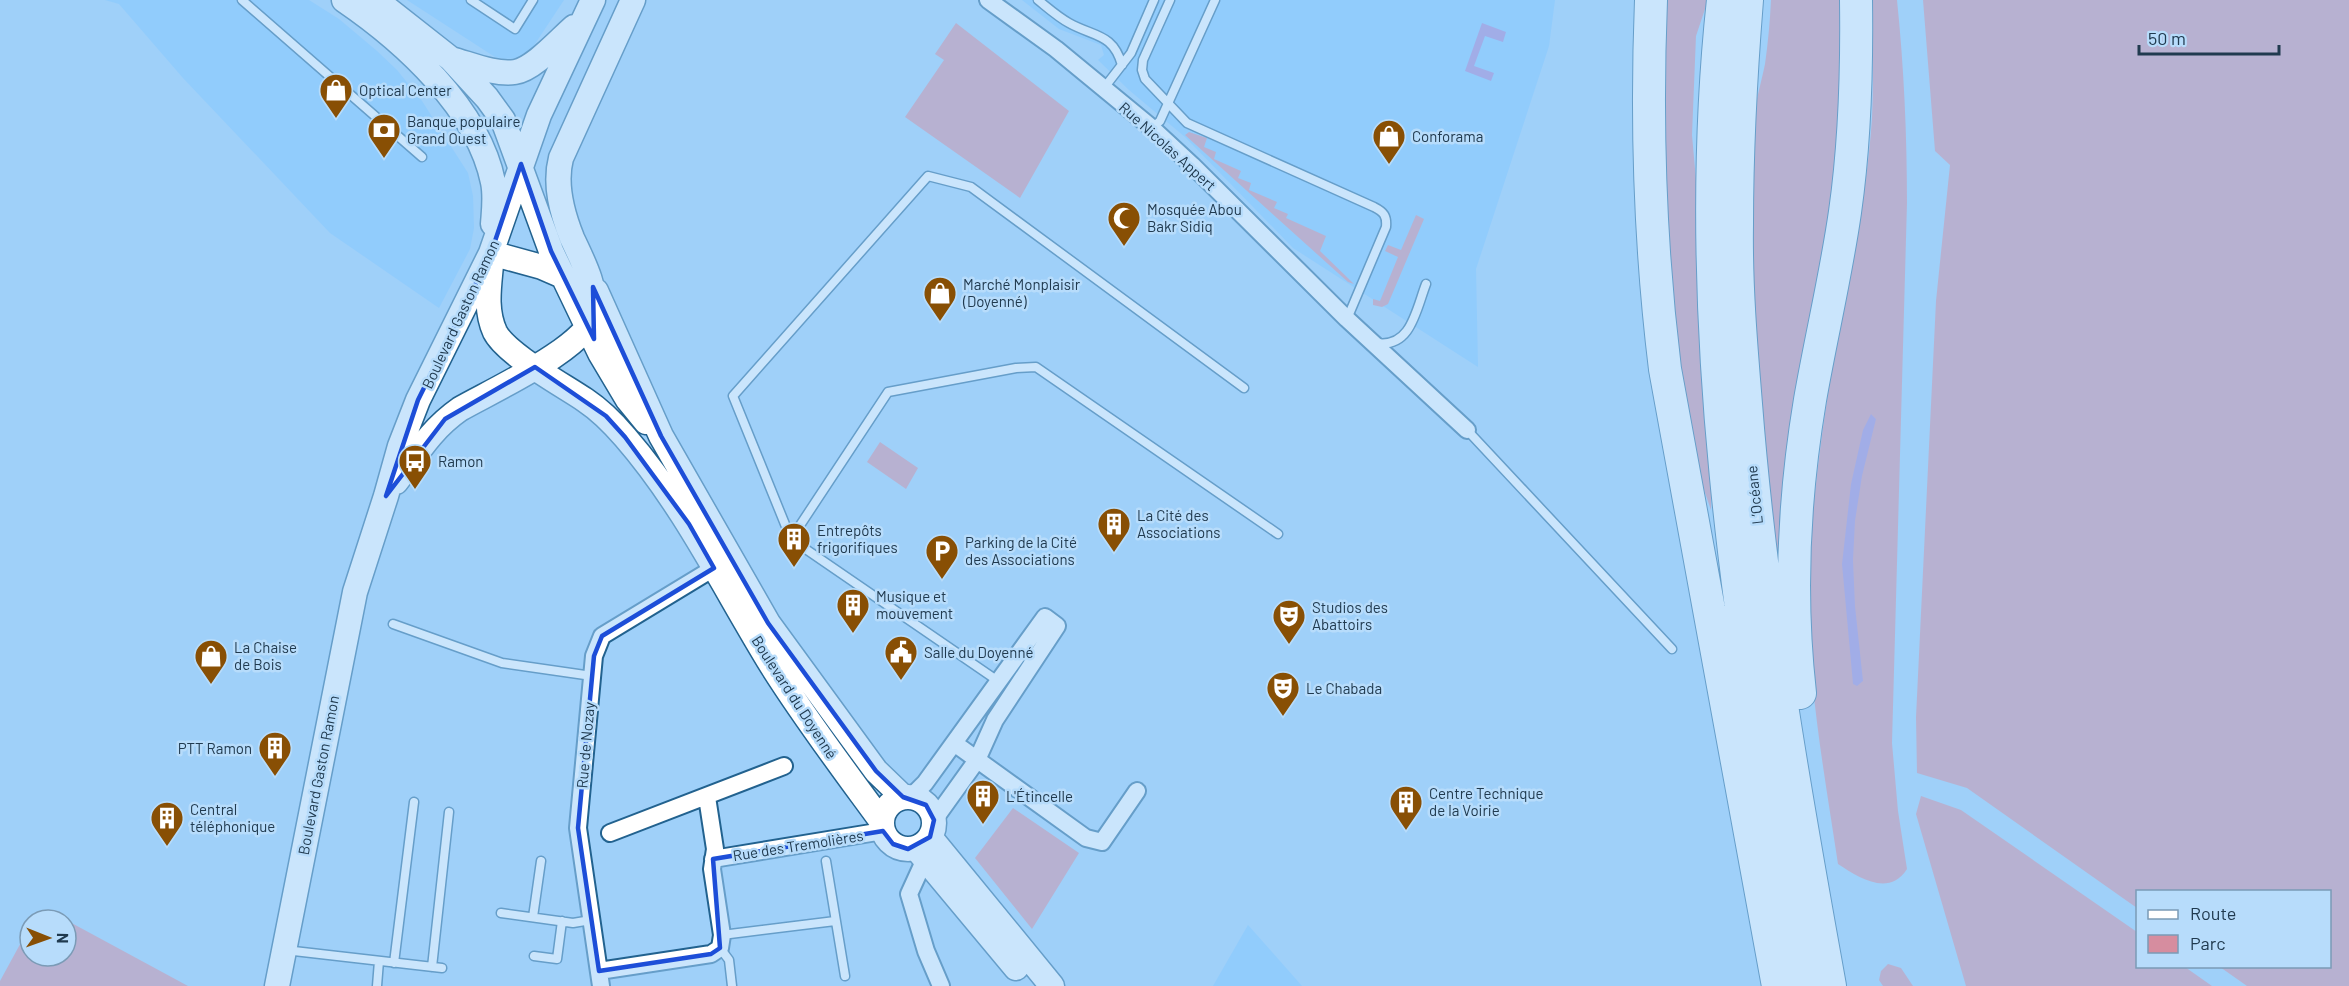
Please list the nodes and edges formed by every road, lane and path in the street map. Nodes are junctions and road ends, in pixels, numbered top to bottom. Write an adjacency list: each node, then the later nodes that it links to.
1 (242, 0): 22 (lane)
2 (344, 0): 24 (main road)
3 (376, 0): 17 (main road, Boulevard du Doyenné)
4 (471, 0): 5 (lane)
5 (533, 0)
6 (633, 0): 27 (main road)
7 (988, 0): 19 (street, Rue Nicolas Appert)
8 (1038, 0): 18 (lane)
9 (1154, 0): 18 (lane)
10 (1170, 0): 20 (lane)
11 (1215, 0): 20 (lane)
12 (1651, 0): 80 (highway)
13 (1723, 0): 81 (highway, L’Océane)
14 (1748, 0): 49 (highway, L’Océane)
15 (1856, 0): 49 (highway)
16 (588, 10): 17 (main road); 23 (main road, Boulevard Gaston Ramon)
17 (451, 59): 23 (main road, Boulevard du Doyenné)
18 (1122, 65): 19 (lane)
19 (1104, 88): 21 (street, Rue Nicolas Appert)
20 (1168, 103): 21 (lane); 28 (lane)
21 (1152, 128): 28 (street, Rue Nicolas Appert)
22 (422, 157)
23 (523, 172): 24 (main road, Boulevard Gaston Ramon); 25 (main road, Boulevard du Doyenné)
24 (492, 253): 25 (main road); 31 (main road, Boulevard du Doyenné); 35 (main road, Boulevard Gaston Ramon)
25 (565, 277): 29 (main road, Boulevard du Doyenné)
26 (1426, 284): 30 (lane)
27 (593, 287): 29 (main road); 34 (main road, Boulevard du Doyenné)
28 (1347, 319): 30 (street, Rue Nicolas Appert)
29 (589, 327): 31 (main road, Boulevard Gaston Ramon); 34 (main road, Boulevard du Doyenné)
30 (1373, 343): 33 (street, Rue Nicolas Appert)
31 (536, 367): 35 (main road, Boulevard Gaston Ramon); 38 (main road, Boulevard du Doyenné)
32 (1244, 388): 37 (lane)
33 (1467, 430): 41 (lane)
34 (661, 436): 39 (main road, Boulevard du Doyenné)
35 (386, 496): 66 (main road, Boulevard Gaston Ramon)
36 (1278, 534): 37 (lane)
37 (791, 538): 43 (lane)
38 (714, 567): 39 (main road, Boulevard du Doyenné); 42 (street, Rue de Nozay); 54 (main road, Boulevard du Doyenné)
39 (768, 623): 51 (main road, Boulevard du Doyenné)
40 (393, 624): 42 (lane)
41 (1672, 649)
42 (592, 676): 62 (street, Rue de Nozay)
43 (998, 681): 44 (street); 44 (street); 45 (street)
44 (1014, 692): 46 (street)
45 (954, 743): 46 (street); 51 (street)
46 (977, 760): 48 (street); 56 (street)
47 (784, 766): 50 (street)
48 (1137, 790)
49 (1804, 790): 82 (highway)
50 (707, 797): 55 (street); 57 (street, Rue des Tremolières)
51 (907, 797): 54 (main road); 56 (main road, Boulevard du Doyenné)
52 (414, 802): 69 (lane)
53 (449, 812): 70 (lane)
54 (882, 827): 56 (main road, Boulevard du Doyenné); 57 (street, Rue des Tremolières)
55 (610, 833)
56 (926, 841): 77 (street); 78 (main road, Boulevard du Doyenné); 79 (main road, Boulevard du Doyenné)
57 (713, 858): 65 (street, Rue des Tremolières)
58 (541, 861): 61 (lane)
59 (826, 861): 64 (lane)
60 (501, 913): 61 (lane)
61 (533, 917): 63 (lane)
62 (591, 920): 63 (lane); 73 (street, Rue de Nozay)
63 (562, 921): 67 (lane)
64 (835, 921): 65 (lane); 72 (lane)
65 (721, 942): 73 (street); 76 (lane)
66 (284, 950): 68 (lane); 74 (main road, Boulevard Gaston Ramon)
67 (534, 956)
68 (380, 961): 69 (lane); 75 (lane)
69 (394, 963): 70 (lane)
70 (432, 967): 71 (lane)
71 (442, 968)
72 (844, 976)
73 (600, 979)
74 (277, 986)
75 (376, 986)
76 (732, 986)
77 (941, 986)
78 (1031, 986)
79 (1052, 986)
80 (1778, 986)
81 (1800, 986)
82 (1830, 986)

